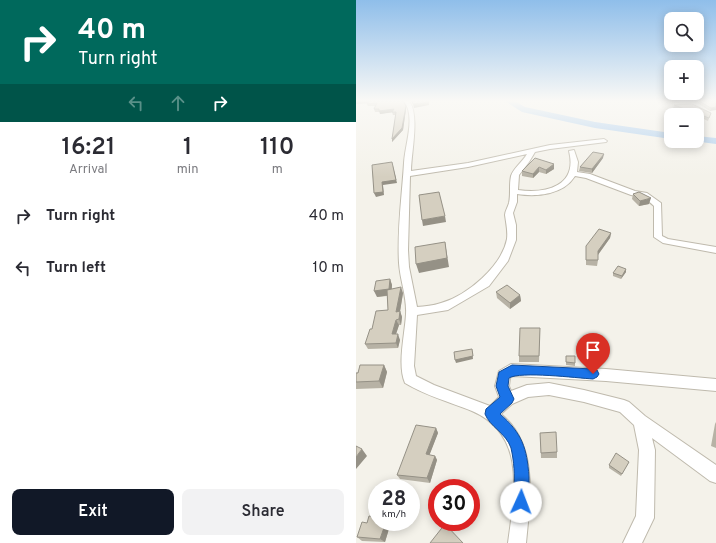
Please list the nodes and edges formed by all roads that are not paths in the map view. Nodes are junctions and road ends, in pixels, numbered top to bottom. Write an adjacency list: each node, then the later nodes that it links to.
1 (412, 126): 5 (street)
2 (604, 141): 3 (street)
3 (532, 151): 5 (street); 7 (street)
4 (572, 151): 6 (street)
5 (407, 174): 9 (street)
6 (572, 174): 7 (street); 8 (street)
7 (513, 185): 9 (street)
8 (716, 250)
9 (412, 312): 12 (street)
10 (716, 385): 11 (street)
11 (507, 399): 12 (street); 13 (street)
12 (491, 414): 15 (street)
13 (640, 421): 14 (street); 16 (street)
14 (716, 475)
15 (518, 543)
16 (632, 543)

